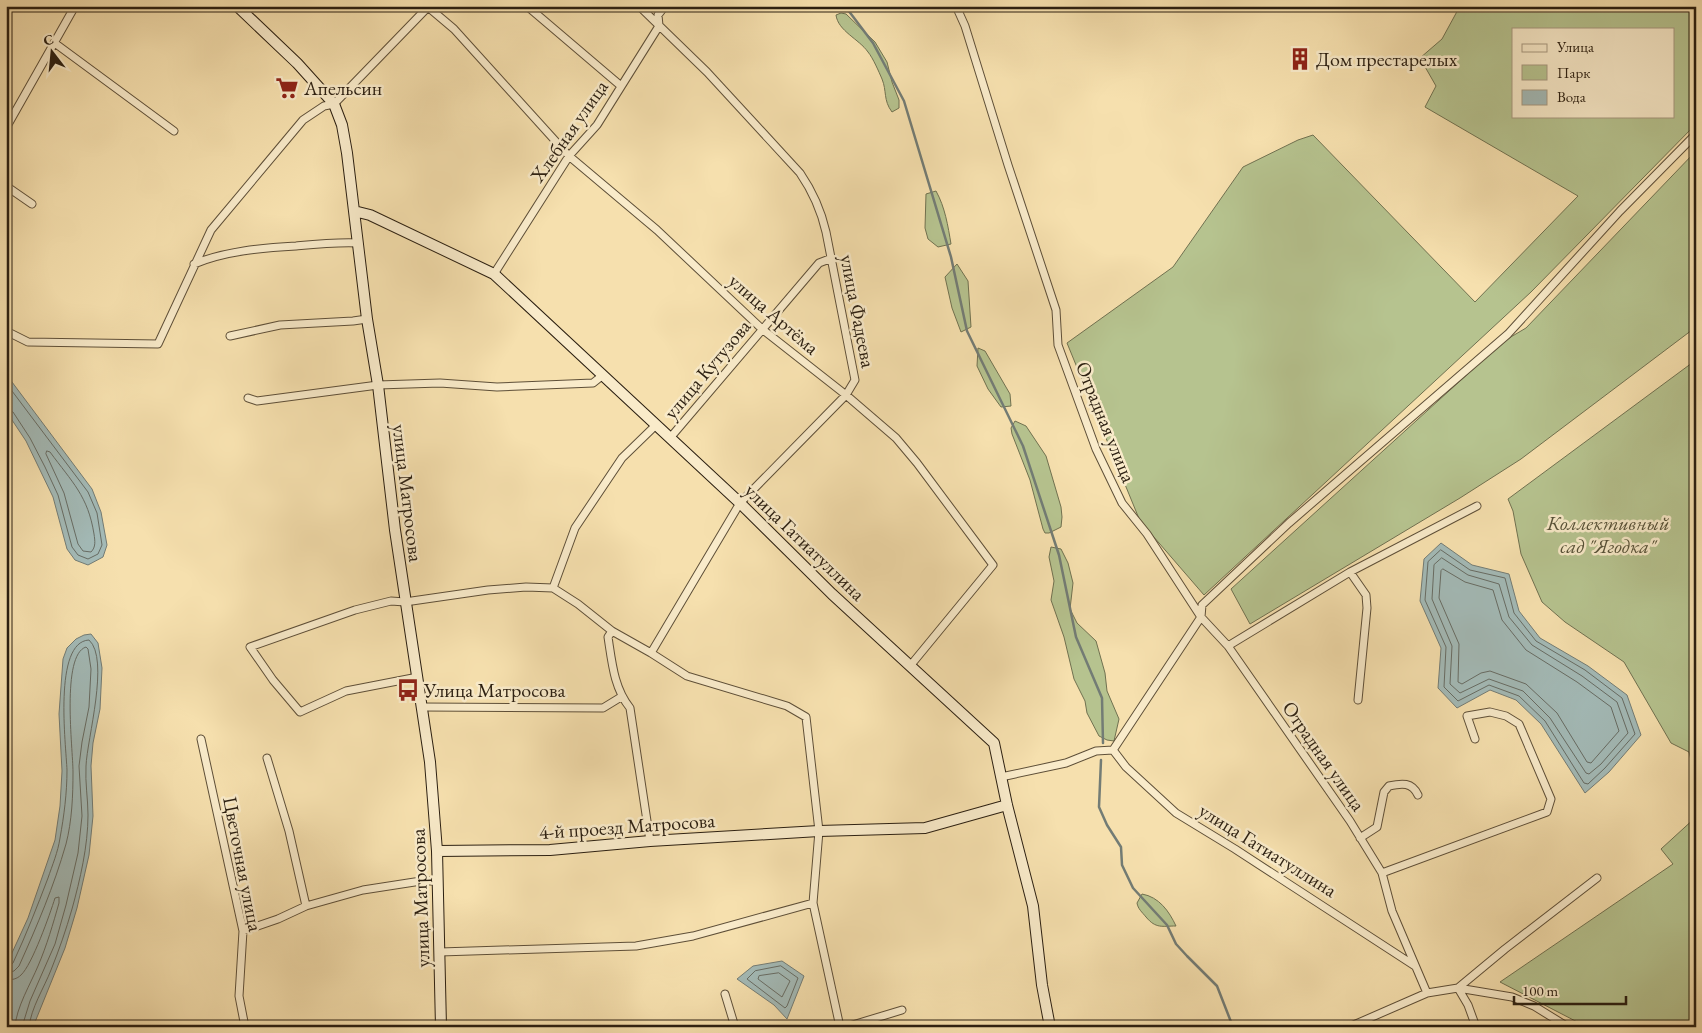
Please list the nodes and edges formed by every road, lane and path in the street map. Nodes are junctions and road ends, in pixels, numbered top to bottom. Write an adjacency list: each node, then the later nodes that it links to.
1 (76, 6): 9 (street)
2 (238, 6): 11 (street, улица Матросова)
3 (429, 6): 11 (street); 15 (street, улица Артёма)
4 (527, 6): 10 (street)
5 (639, 6): 8 (street, улица Фадеева)
6 (665, 6): 8 (street, Хлебная улица)
7 (956, 6): 38 (street, Отрадная улица)
8 (658, 26): 10 (street, Хлебная улица); 20 (street, улица Фадеева)
9 (56, 44): 12 (street); 13 (street)
10 (621, 86): 15 (street, Хлебная улица)
11 (334, 104): 18 (street, улица Матросова); 21 (street)
12 (6, 128)
13 (174, 131)
14 (1696, 134): 38 (street)
15 (569, 156): 22 (street, Хлебная улица); 24 (street, улица Артёма)
16 (6, 186): 17 (street)
17 (32, 204)
18 (354, 210): 19 (street, улица Матросова); 22 (street, улица Гатиатуллина)
19 (358, 243): 21 (street); 23 (street, улица Матросова)
20 (832, 258): 24 (street, улица Кутузова); 29 (street, улица Фадеева)
21 (194, 264): 25 (street)
22 (494, 274): 27 (street, улица Гатиатуллина)
23 (367, 319): 26 (street); 28 (street, улица Матросова)
24 (762, 329): 29 (street, улица Артёма); 32 (street, улица Кутузова)
25 (6, 332)
26 (230, 336)
27 (603, 375): 28 (street); 31 (street, улица Гатиатуллина)
28 (378, 385): 30 (street); 37 (street, улица Матросова)
29 (846, 395): 33 (street, улица Фадеева); 42 (street, улица Артёма)
30 (248, 398)
31 (656, 425): 32 (street, улица Гатиатуллина); 36 (street)
32 (670, 438): 33 (street, улица Гатиатуллина)
33 (740, 503): 41 (street, улица Фадеева); 42 (street, улица Гатиатуллина)
34 (1478, 506): 35 (street)
35 (1350, 572): 40 (street); 45 (street)
36 (553, 588): 37 (street); 39 (street)
37 (405, 602): 43 (street, улица Матросова); 43 (street)
38 (1201, 617): 40 (street, Отрадная улица); 49 (street)
39 (612, 631): 41 (street); 44 (street)
40 (1228, 646): 55 (street, Отрадная улица)
41 (651, 653): 54 (street)
42 (910, 666): 51 (street, улица Гатиатуллина)
43 (418, 677): 46 (street, улица Матросова)
44 (621, 697): 46 (street); 56 (street)
45 (1358, 700)
46 (422, 707): 57 (street, улица Матросова)
47 (201, 739): 63 (street, Цветочная улица)
48 (1475, 739): 58 (street)
49 (1113, 750): 51 (street); 65 (street, улица Гатиатуллина)
50 (267, 758): 62 (street)
51 (1002, 777): 53 (street, улица Гатиатуллина)
52 (1418, 794): 55 (street)
53 (1007, 805): 54 (street, 4-й проезд Матросова); 75 (street, улица Гатиатуллина)
54 (819, 831): 56 (street, 4-й проезд Матросова); 61 (street)
55 (1360, 838): 58 (street, Отрадная улица)
56 (650, 841): 57 (street, 4-й проезд Матросова)
57 (437, 851): 60 (street, улица Матросова)
58 (1382, 873): 65 (street, Отрадная улица)
59 (1597, 878): 66 (street)
60 (438, 881): 62 (street); 64 (street, улица Матросова)
61 (813, 904): 64 (street); 73 (street)
62 (306, 906): 63 (street)
63 (243, 932): 70 (street, Цветочная улица)
64 (440, 952): 71 (street, улица Матросова)
65 (1416, 966): 67 (street, Отрадная улица)
66 (1458, 988): 67 (street); 77 (street); 78 (street)
67 (1427, 993): 76 (street)
68 (725, 994): 72 (street)
69 (902, 1010): 74 (street)
70 (245, 1027)
71 (441, 1027)
72 (735, 1027)
73 (840, 1027)
74 (846, 1027)
75 (1050, 1027)
76 (1349, 1027)
77 (1476, 1027)
78 (1568, 1027)

